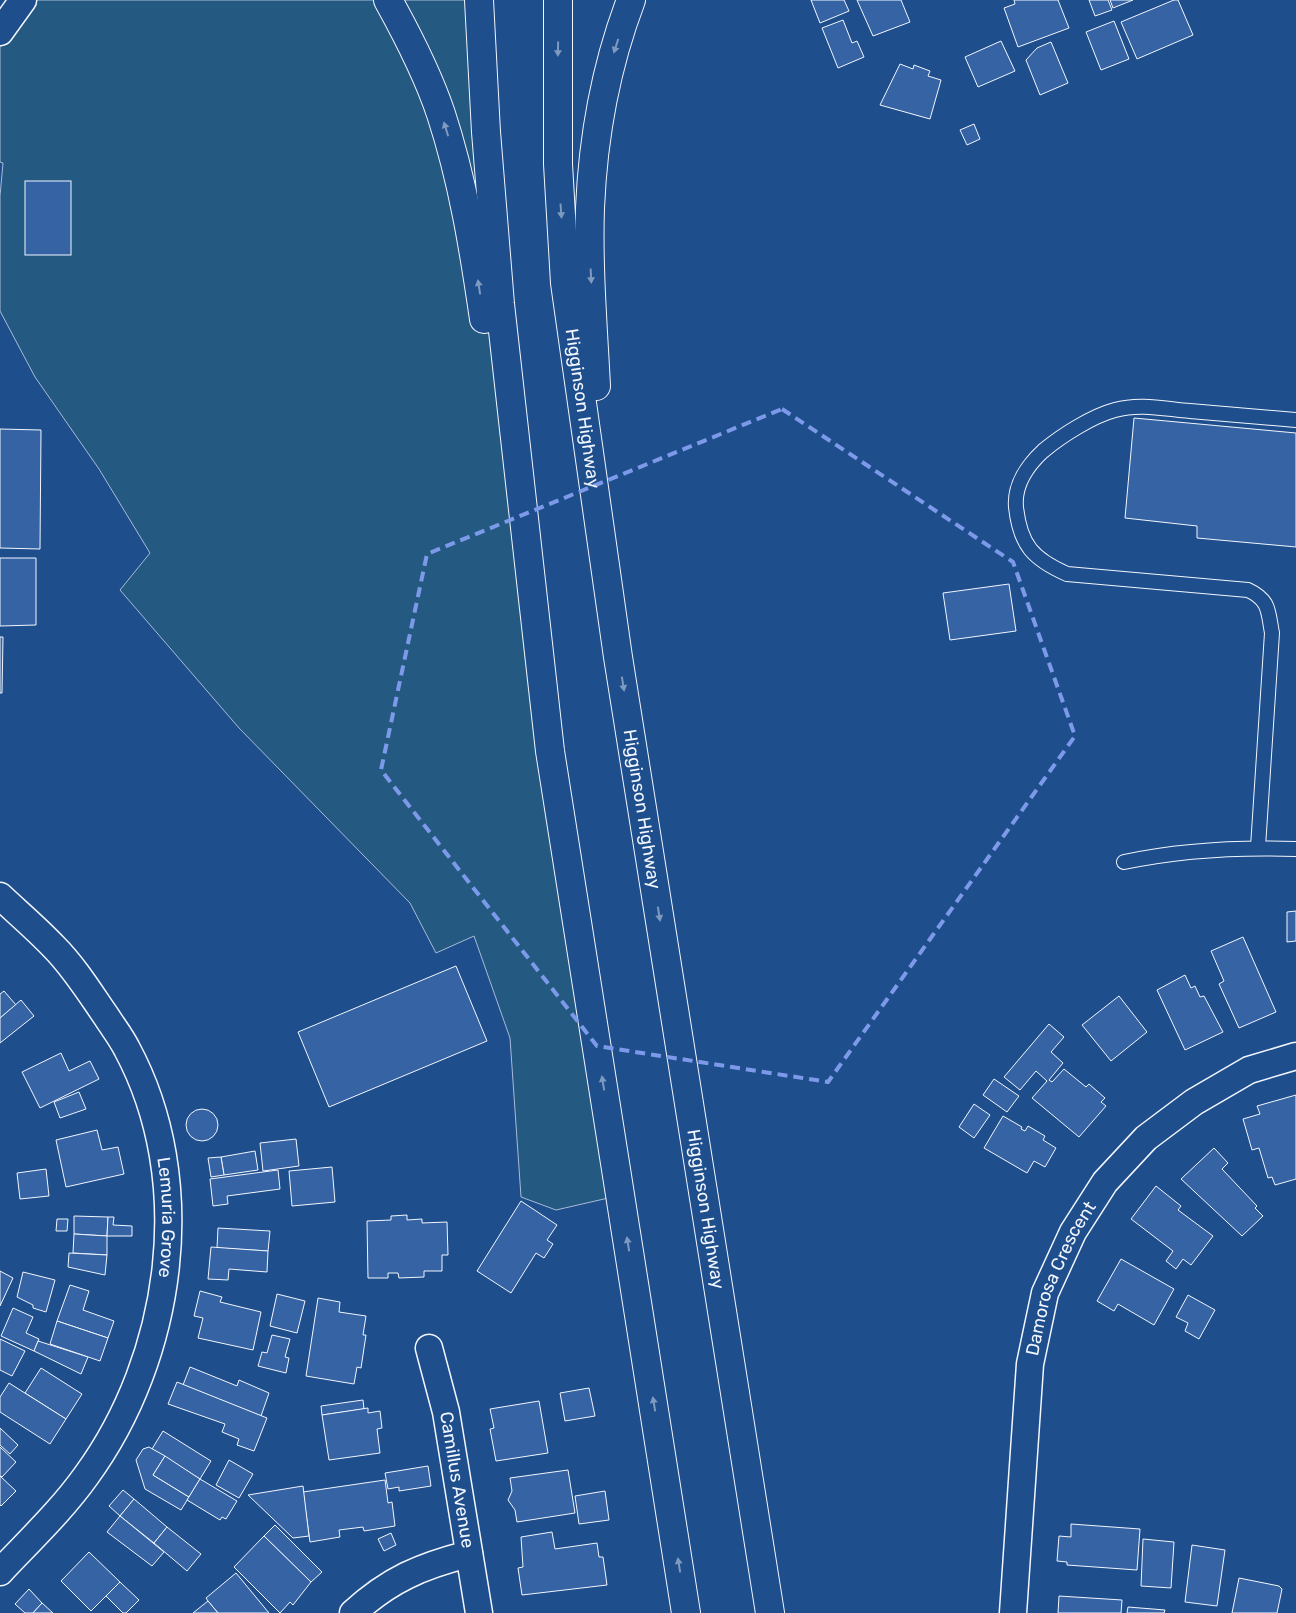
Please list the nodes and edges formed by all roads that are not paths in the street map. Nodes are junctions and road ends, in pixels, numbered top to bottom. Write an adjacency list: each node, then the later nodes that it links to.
1 (23, 0): 6 (street)
2 (388, 0): 9 (highway, one-way to 2)
3 (479, 0): 9 (highway)
4 (558, 0): 8 (highway, Higginson Highway, one-way to 8)
5 (631, 0): 8 (highway, one-way to 8)
6 (0, 32)
7 (1296, 420): 10 (lane)
8 (618, 657): 21 (highway, Higginson Highway, one-way to 21)
9 (550, 751): 20 (highway, one-way to 9)
10 (1258, 848): 11 (lane); 12 (lane)
11 (1296, 849)
12 (1124, 862)
13 (0, 896): 17 (street, Lemuria Grove)
14 (1296, 1056): 22 (street, Damorosa Crescent)
15 (429, 1348): 16 (street, Camillus Avenue)
16 (469, 1554): 18 (street); 19 (street, Camillus Avenue)
17 (0, 1572)
18 (353, 1613)
19 (479, 1613)
20 (686, 1613)
21 (770, 1613)
22 (1013, 1613)

